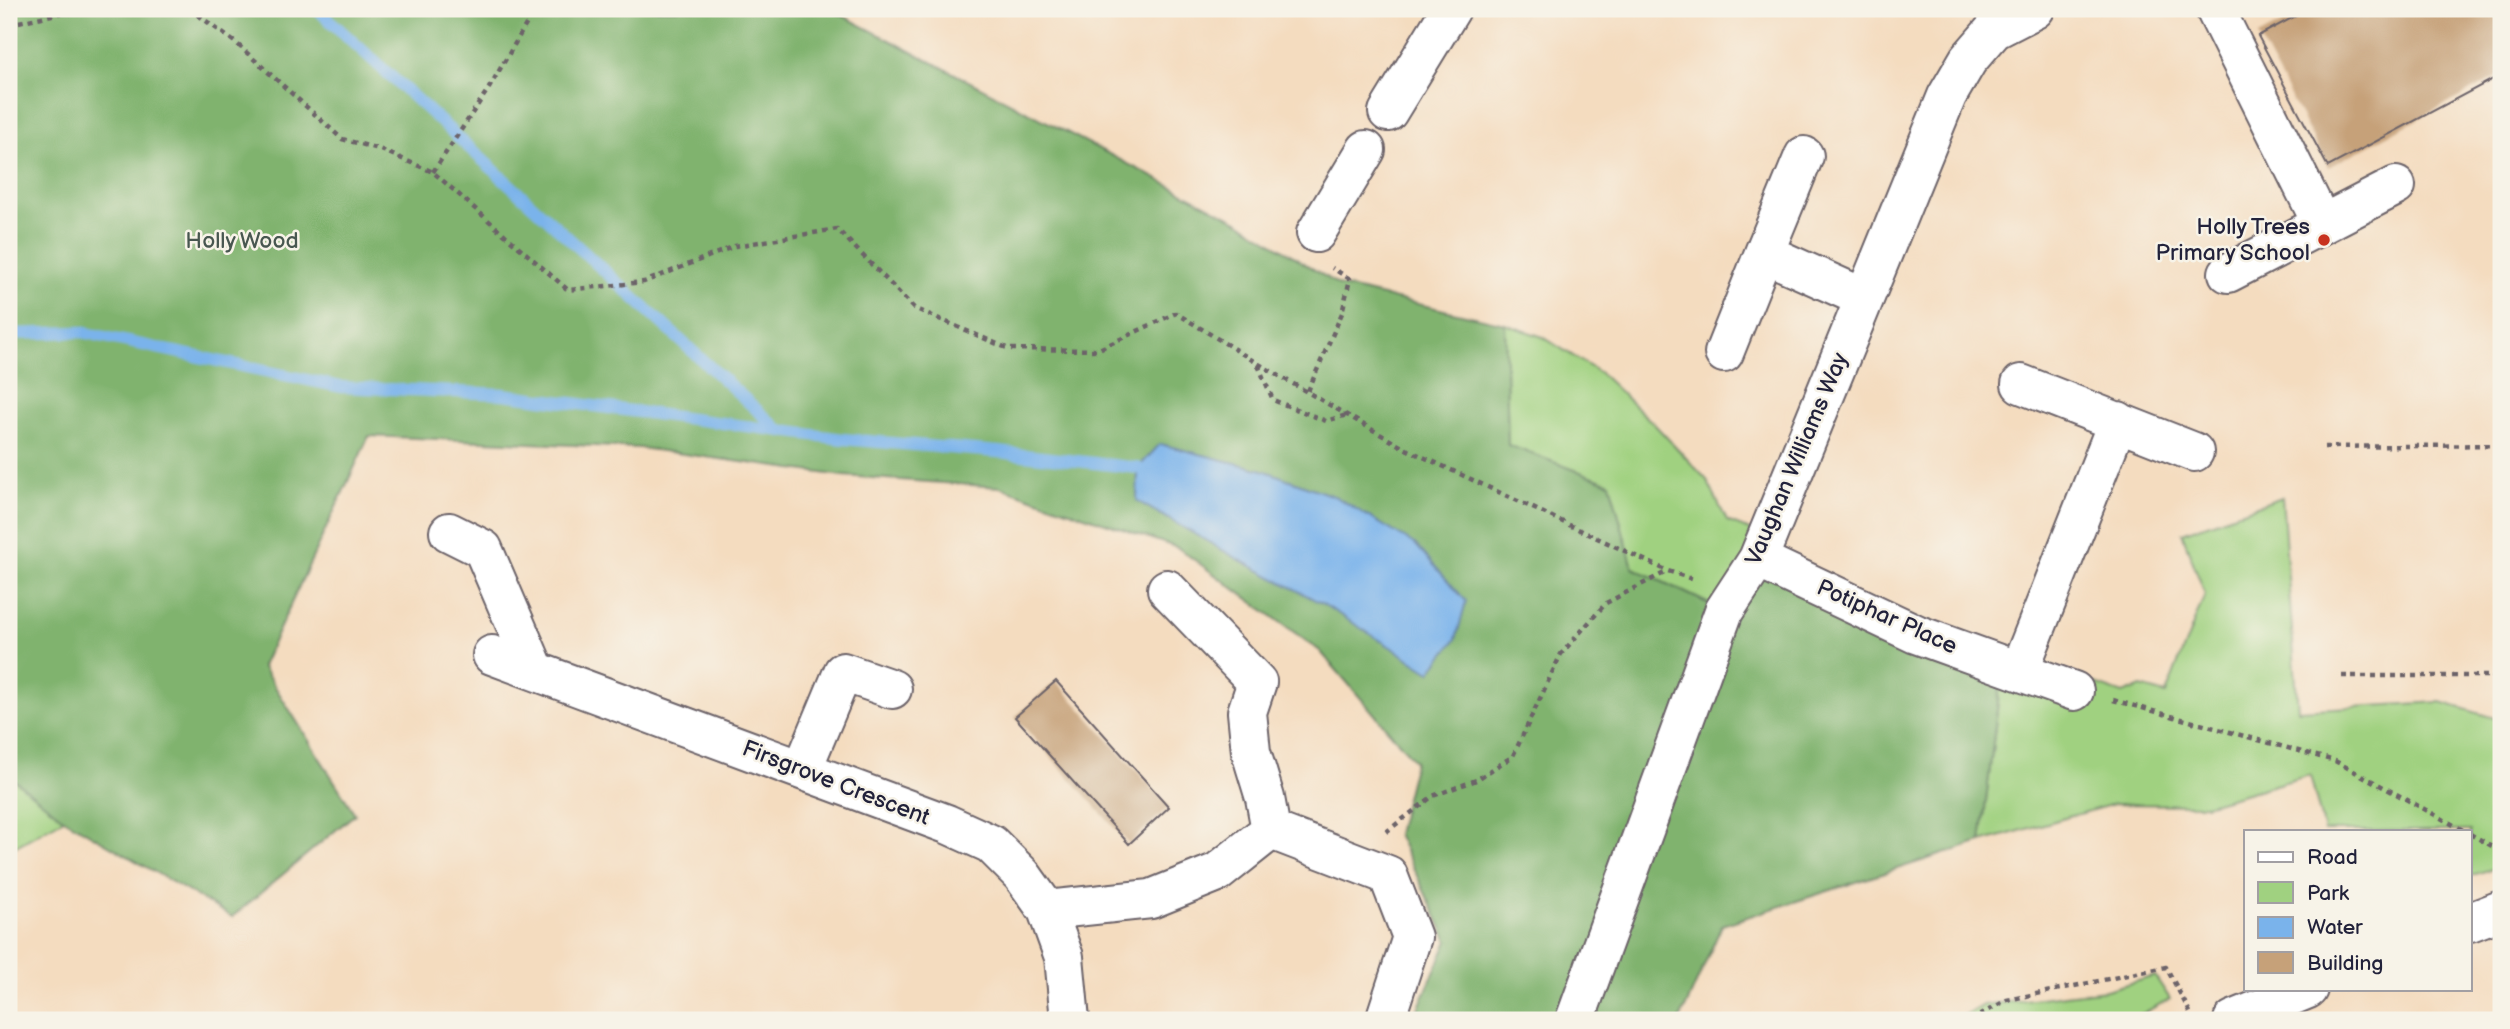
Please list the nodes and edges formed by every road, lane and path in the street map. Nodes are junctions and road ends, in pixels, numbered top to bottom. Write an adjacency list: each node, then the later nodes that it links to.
1 (80, 9): 8 (path)
2 (190, 9): 12 (path)
3 (535, 9): 12 (path)
4 (2035, 9): 7 (street, Vaughan Williams Way)
5 (2215, 9): 14 (street)
6 (1442, 12): 9 (street)
7 (1986, 19): 18 (street, Vaughan Williams Way)
8 (9, 24)
9 (1388, 112)
10 (1366, 150): 15 (street)
11 (1804, 156): 16 (street)
12 (433, 172): 20 (path)
13 (2396, 186): 14 (street)
14 (2322, 224): 17 (street)
15 (1316, 233): 22 (path)
16 (1764, 253): 18 (street); 19 (street)
17 (2228, 273)
18 (1864, 298): 29 (street, Vaughan Williams Way)
19 (1724, 352)
20 (1257, 363): 22 (path); 23 (path)
21 (2021, 384): 24 (street)
22 (1308, 391): 23 (path)
23 (1348, 415): 30 (path)
24 (2118, 421): 27 (street); 35 (street)
25 (2501, 445): 26 (path)
26 (2324, 447)
27 (2194, 452)
28 (449, 532): 34 (street)
29 (1758, 559): 32 (street, Vaughan Williams Way); 35 (street, Potiphar Place)
30 (1668, 571): 32 (path); 43 (path)
31 (1167, 589): 41 (street)
32 (1735, 594): 52 (street, Vaughan Williams Way)
33 (492, 654): 34 (street, Firsgrove Crescent)
34 (535, 670): 40 (street, Firsgrove Crescent)
35 (2019, 671): 39 (street, Potiphar Place)
36 (2342, 676): 37 (path)
37 (2501, 679)
38 (892, 689): 40 (street)
39 (2074, 691): 42 (path)
40 (802, 770): 46 (street, Firsgrove Crescent)
41 (1271, 830): 46 (street); 51 (street)
42 (2463, 830)
43 (1382, 834)
44 (2472, 835): 45 (path)
45 (2501, 851)
46 (1047, 910): 50 (street, Firsgrove Crescent)
47 (2501, 910): 48 (street)
48 (2472, 921)
49 (2306, 990): 55 (street)
50 (1070, 1020)
51 (1385, 1020)
52 (1575, 1020)
53 (1971, 1020): 54 (path)
54 (2194, 1020)
55 (2233, 1020)

